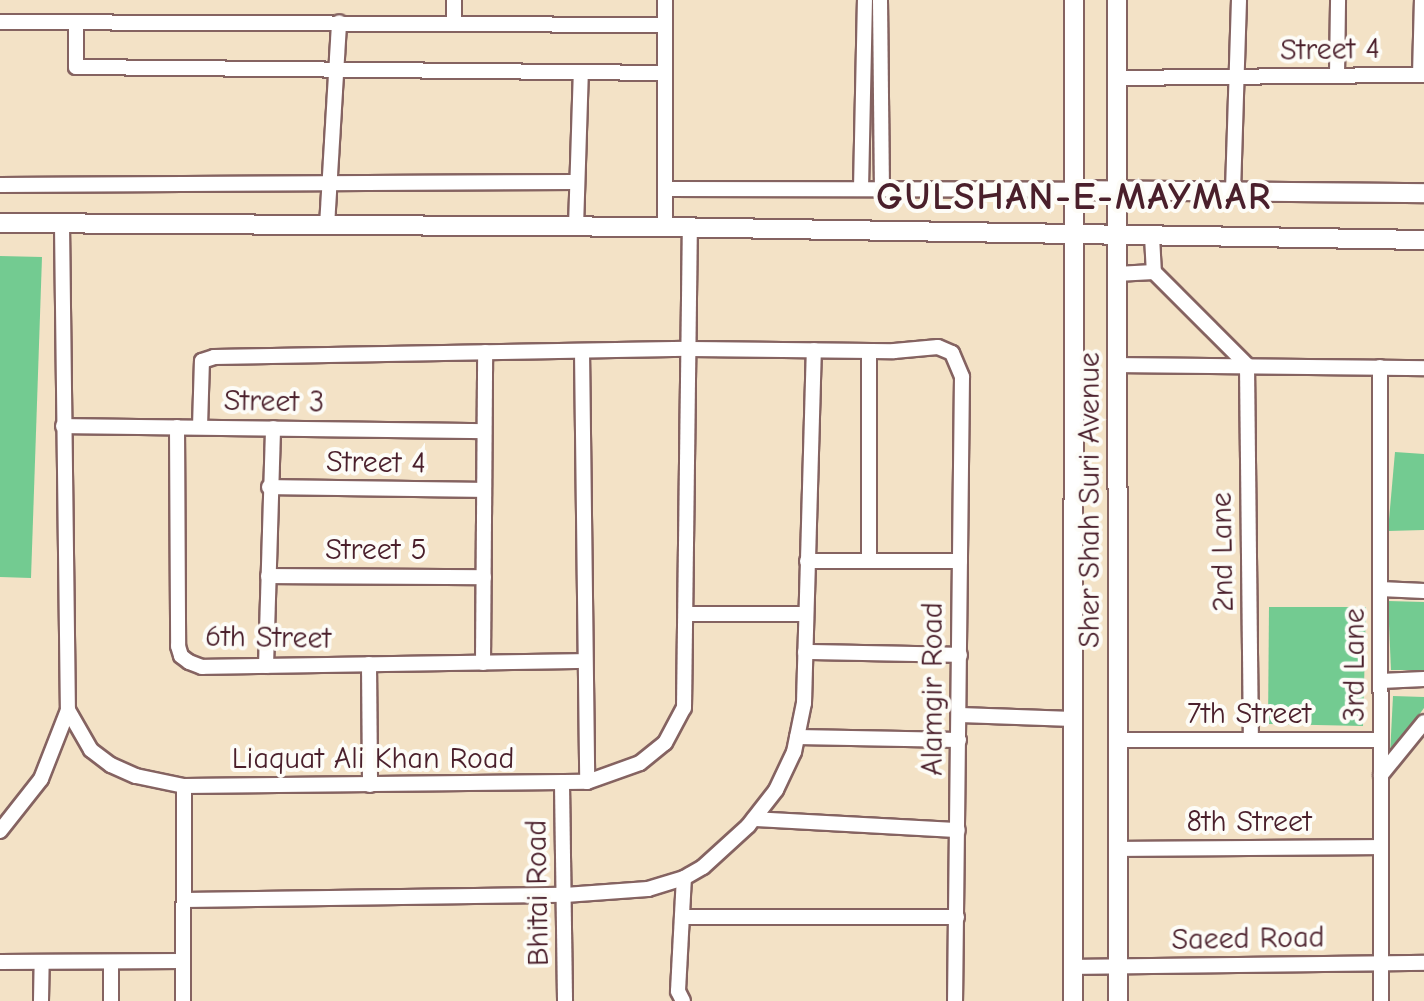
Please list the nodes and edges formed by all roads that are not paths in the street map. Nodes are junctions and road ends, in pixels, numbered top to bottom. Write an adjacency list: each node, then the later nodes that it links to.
1 (454, 0): 13 (street)
2 (665, 0): 14 (street)
3 (865, 0): 26 (street)
4 (880, 0): 27 (street)
5 (1074, 0): 28 (street, Sher Shah Suri Avenue)
6 (1117, 0): 20 (street, Sher Shah Suri Avenue)
7 (1239, 0): 21 (street)
8 (1338, 0): 18 (street)
9 (1422, 0): 19 (street)
10 (0, 22): 11 (street)
11 (76, 22): 12 (street); 15 (street)
12 (339, 22): 13 (street); 15 (street)
13 (454, 22): 14 (street)
14 (665, 25): 17 (street)
15 (338, 71): 16 (street); 22 (street)
16 (581, 72): 17 (street); 23 (street)
17 (665, 73): 25 (street)
18 (1337, 75): 19 (street, Street 4); 21 (street, Street 4)
19 (1422, 75)
20 (1117, 78): 21 (street); 29 (street, Sher Shah Suri Avenue)
21 (1237, 78): 30 (street)
22 (330, 181): 23 (street); 24 (street); 34 (street)
23 (577, 182): 35 (street)
24 (0, 185)
25 (665, 189): 26 (street); 36 (street)
26 (861, 189): 27 (street)
27 (882, 189): 28 (street)
28 (1073, 190): 29 (street); 38 (street, Sher Shah Suri Avenue)
29 (1116, 190): 30 (street); 40 (street, Sher Shah Suri Avenue)
30 (1233, 191): 31 (street)
31 (1424, 193)
32 (0, 223): 33 (street)
33 (62, 225): 34 (street); 53 (street, Liaquat Ali Khan Road)
34 (327, 226): 35 (street)
35 (576, 227): 36 (street)
36 (665, 227): 37 (street)
37 (690, 229): 38 (street); 44 (street, Liaquat Ali Khan Road)
38 (1073, 235): 40 (street); 79 (street, Sher Shah Suri Avenue)
39 (1152, 236): 40 (street); 41 (street); 42 (street)
40 (1116, 237): 43 (street, Sher Shah Suri Avenue)
41 (1424, 240)
42 (1154, 272): 43 (street); 50 (street)
43 (1116, 274): 49 (street, Sher Shah Suri Avenue)
44 (688, 349): 45 (street); 46 (street); 67 (street, Liaquat Ali Khan Road)
45 (814, 350): 47 (street); 60 (street)
46 (582, 351): 48 (street); 71 (street)
47 (869, 351): 61 (street); 62 (street, Alamgir Road)
48 (485, 352): 55 (street); 57 (street)
49 (1119, 365): 50 (street); 83 (street, Sher Shah Suri Avenue)
50 (1247, 365): 51 (street); 84 (street, 2nd Lane)
51 (1380, 367): 52 (street); 65 (street, 3rd Lane)
52 (1424, 368)
53 (63, 426): 54 (street, Street 3); 77 (street, Liaquat Ali Khan Road)
54 (177, 427): 55 (street, Street 3); 74 (street, 6th Street)
55 (200, 427): 56 (street, Street 3)
56 (273, 428): 57 (street, Street 3); 58 (street)
57 (484, 431): 59 (street)
58 (269, 487): 59 (street, Street 4); 63 (street)
59 (483, 490): 64 (street)
60 (807, 561): 61 (street); 68 (street)
61 (869, 561): 62 (street)
62 (960, 561): 70 (street, Alamgir Road)
63 (268, 576): 64 (street, Street 5); 74 (street)
64 (484, 577): 72 (street)
65 (1380, 589): 66 (street); 76 (street, 3rd Lane)
66 (1424, 591)
67 (687, 614): 68 (street); 87 (street, Liaquat Ali Khan Road)
68 (806, 614): 69 (street)
69 (805, 652): 70 (street); 81 (street)
70 (960, 655): 78 (street, Alamgir Road)
71 (585, 661): 72 (street, 6th Street); 87 (street)
72 (483, 663): 73 (street, 6th Street)
73 (369, 664): 74 (street, 6th Street); 89 (street)
74 (266, 666)
75 (1424, 679): 76 (street)
76 (1381, 681): 85 (street, 3rd Lane)
77 (68, 710): 90 (street, Liaquat Ali Khan Road); 93 (street)
78 (960, 715): 79 (street); 82 (street, Alamgir Road)
79 (1073, 719): 108 (street, Sher Shah Suri Avenue)
80 (1424, 722): 86 (street)
81 (797, 737): 82 (street); 91 (street)
82 (959, 740): 92 (street, Alamgir Road)
83 (1117, 740): 84 (street, 7th Street); 95 (street, Sher Shah Suri Avenue)
84 (1251, 740): 85 (street, 7th Street)
85 (1381, 740): 86 (street, 3rd Lane)
86 (1381, 775): 94 (street, 3rd Lane)
87 (587, 782): 88 (street, Liaquat Ali Khan Road)
88 (562, 784): 89 (street, Liaquat Ali Khan Road); 97 (street, Bhitai Road)
89 (370, 785): 90 (street, Liaquat Ali Khan Road)
90 (184, 786): 98 (street)
91 (754, 819): 92 (street); 96 (street)
92 (958, 830): 100 (street, Alamgir Road)
93 (0, 831)
94 (1381, 847): 95 (street, 8th Street); 105 (street, 3rd Lane)
95 (1117, 849): 107 (street, Sher Shah Suri Avenue)
96 (684, 878): 97 (street); 99 (street)
97 (565, 895): 98 (street); 112 (street, Bhitai Road)
98 (184, 900): 101 (street)
99 (682, 917): 100 (street); 113 (street)
100 (957, 917): 114 (street, Alamgir Road)
101 (182, 961): 104 (street); 111 (street)
102 (0, 962): 103 (street)
103 (42, 962): 104 (street); 109 (street)
104 (111, 962): 110 (street)
105 (1381, 963): 106 (street, Saeed Road); 107 (street, Saeed Road); 117 (street)
106 (1424, 963)
107 (1118, 966): 108 (street, Saeed Road); 116 (street, Sher Shah Suri Avenue)
108 (1073, 967): 115 (street, Sher Shah Suri Avenue)
109 (41, 1001)
110 (111, 1001)
111 (183, 1001)
112 (565, 1001)
113 (683, 1001)
114 (955, 1001)
115 (1073, 1001)
116 (1118, 1001)
117 (1381, 1001)

